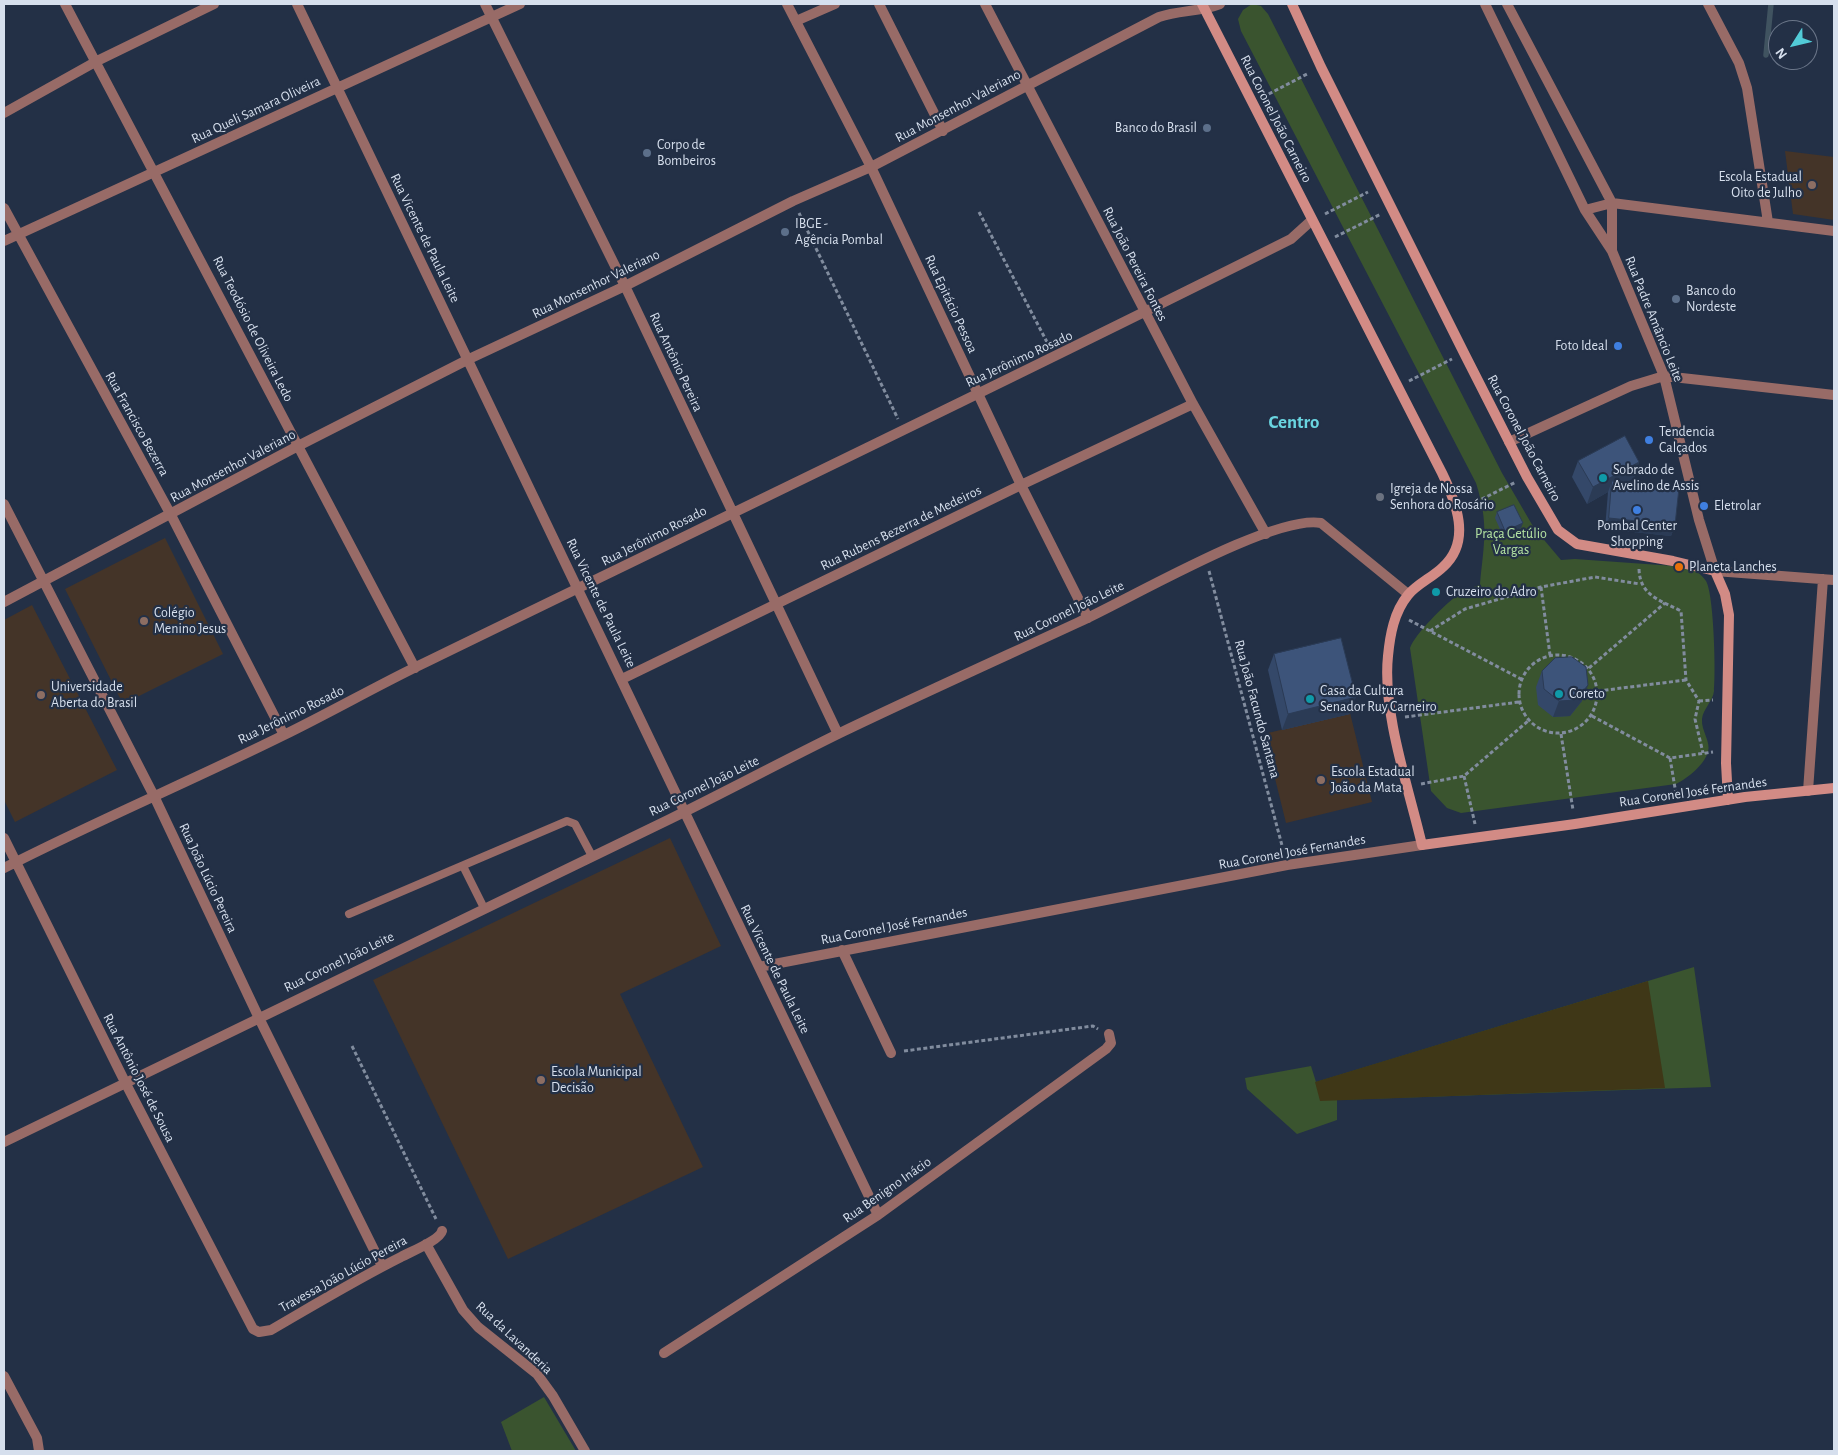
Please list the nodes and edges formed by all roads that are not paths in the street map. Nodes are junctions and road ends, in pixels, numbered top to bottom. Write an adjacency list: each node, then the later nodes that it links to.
1 (65, 4): 18 (street, Rua Teodósio de Oliveira Ledo)
2 (214, 4): 18 (street)
3 (296, 4): 20 (street, Rua Vicente de Paula Leite)
4 (485, 4): 16 (street, Rua Antônio Pereira)
5 (520, 4): 16 (street, Rua Queli Samara Oliveira)
6 (787, 4): 17 (street, Rua Epitácio Pessoa)
7 (835, 4): 17 (street)
8 (879, 4): 22 (street)
9 (985, 4): 19 (street, Rua João Pereira Fontes)
10 (1220, 4): 15 (street)
11 (1292, 4): 41 (main road, Rua Coronel João Carneiro)
12 (1485, 4): 27 (street, Rua Padre Amâncio Leite)
13 (1507, 4): 25 (street, Rua Padre Amâncio Leite)
14 (1708, 4): 29 (street)
15 (1204, 7): 19 (street, Rua Monsenhor Valeriano); 28 (main road, Rua Coronel João Carneiro)
16 (492, 17): 20 (street, Rua Queli Samara Oliveira); 34 (street, Rua Antônio Pereira)
17 (796, 21): 23 (street, Rua Epitácio Pessoa)
18 (97, 61): 21 (street); 24 (street, Rua Teodósio de Oliveira Ledo)
19 (1027, 85): 22 (street, Rua Monsenhor Valeriano); 35 (street, Rua João Pereira Fontes)
20 (337, 88): 24 (street, Rua Queli Samara Oliveira); 36 (street, Rua Vicente de Paula Leite)
21 (4, 113)
22 (943, 131): 23 (street, Rua Monsenhor Valeriano)
23 (871, 167): 34 (street, Rua Monsenhor Valeriano); 38 (street, Rua Epitácio Pessoa)
24 (156, 171): 31 (street, Rua Queli Samara Oliveira); 42 (street, Rua Teodósio de Oliveira Ledo)
25 (1612, 203): 27 (street); 29 (street); 33 (street, Rua Padre Amâncio Leite)
26 (4, 208): 31 (street, Rua Francisco Bezerra)
27 (1585, 210): 33 (street, Rua Padre Amâncio Leite)
28 (1312, 220): 35 (street, Rua Jerônimo Rosado); 52 (main road, Rua Coronel João Carneiro)
29 (1768, 222): 30 (street)
30 (1834, 231)
31 (18, 234): 32 (street, Rua Queli Samara Oliveira); 46 (street, Rua Francisco Bezerra)
32 (4, 241)
33 (1612, 251): 37 (street, Rua Padre Amâncio Leite)
34 (625, 286): 36 (street, Rua Monsenhor Valeriano); 45 (street, Rua Antônio Pereira)
35 (1144, 312): 38 (street, Rua Jerônimo Rosado); 40 (street, Rua João Pereira Fontes)
36 (469, 359): 42 (street, Rua Monsenhor Valeriano); 51 (street, Rua Vicente de Paula Leite)
37 (1664, 376): 39 (street); 41 (street); 48 (street, Rua Padre Amâncio Leite)
38 (978, 393): 43 (street, Rua Epitácio Pessoa); 45 (street, Rua Jerônimo Rosado)
39 (1834, 395)
40 (1193, 404): 43 (street, Rua Rubens Bezerra de Medeiros); 47 (street, Rua João Pereira Fontes)
41 (1509, 442): 48 (main road, Rua Coronel João Carneiro)
42 (298, 446): 46 (street, Rua Monsenhor Valeriano); 56 (street, Rua Teodósio de Oliveira Ledo)
43 (1021, 485): 54 (street, Rua Rubens Bezerra de Medeiros); 55 (street, Rua Epitácio Pessoa)
44 (4, 504): 50 (street, Rua João Lúcio Pereira)
45 (732, 512): 51 (street, Rua Jerônimo Rosado); 54 (street, Rua Antônio Pereira)
46 (171, 515): 50 (street, Rua Monsenhor Valeriano); 59 (street, Rua Francisco Bezerra)
47 (1266, 534): 52 (street, Rua Coronel João Leite); 55 (street, Rua Coronel João Leite)
48 (1715, 571): 49 (street); 63 (main road)
49 (1829, 580): 61 (street)
50 (42, 581): 53 (street, Rua Monsenhor Valeriano); 62 (street, Rua João Lúcio Pereira)
51 (579, 590): 56 (street, Rua Jerônimo Rosado); 57 (street, Rua Vicente de Paula Leite)
52 (1408, 594): 66 (main road, Rua Coronel João Carneiro)
53 (4, 602)
54 (776, 605): 57 (street, Rua Rubens Bezerra de Medeiros); 58 (street, Rua Antônio Pereira)
55 (1088, 618): 58 (street, Rua Coronel João Leite)
56 (415, 668): 59 (street, Rua Jerônimo Rosado)
57 (622, 679): 64 (street, Rua Vicente de Paula Leite)
58 (838, 734): 64 (street, Rua Coronel João Leite)
59 (284, 735): 62 (street, Rua Jerônimo Rosado)
60 (1834, 788): 61 (main road, Rua Coronel José Fernandes)
61 (1808, 791): 63 (main road, Rua Coronel José Fernandes)
62 (154, 796): 68 (street, Rua Jerônimo Rosado); 75 (street, Rua João Lúcio Pereira)
63 (1728, 800): 66 (main road, Rua Coronel José Fernandes)
64 (684, 812): 67 (street, Rua Coronel João Leite); 74 (street, Rua Vicente de Paula Leite)
65 (4, 838): 68 (street, Rua Antônio José de Sousa)
66 (1422, 845): 73 (street, Rua Coronel José Fernandes)
67 (592, 856): 69 (lane); 71 (street, Rua Coronel João Leite)
68 (16, 862): 70 (street, Rua Jerônimo Rosado); 78 (street, Rua Antônio José de Sousa)
69 (463, 866): 71 (lane); 72 (lane)
70 (4, 868)
71 (484, 908): 75 (street, Rua Coronel João Leite)
72 (349, 914)
73 (842, 950): 74 (street, Rua Coronel José Fernandes); 77 (street, Rua Coronel José Fernandes)
74 (759, 968): 80 (street, Rua Vicente de Paula Leite)
75 (258, 1016): 78 (street, Rua Coronel João Leite); 83 (street, Rua João Lúcio Pereira)
76 (1109, 1034): 80 (street, Rua Benigno Inácio)
77 (891, 1053)
78 (125, 1082): 79 (street, Rua Coronel João Leite); 84 (street, Rua Antônio José de Sousa)
79 (4, 1142)
80 (878, 1215): 85 (street, Rua Benigno Inácio)
81 (442, 1231): 82 (street, Travessa João Lúcio Pereira)
82 (426, 1244): 83 (street, Travessa João Lúcio Pereira); 88 (street, Rua da Lavanderia)
83 (382, 1266): 84 (street, Travessa João Lúcio Pereira)
84 (253, 1329)
85 (664, 1352)
86 (4, 1376): 87 (street)
87 (40, 1451)
88 (585, 1451)

